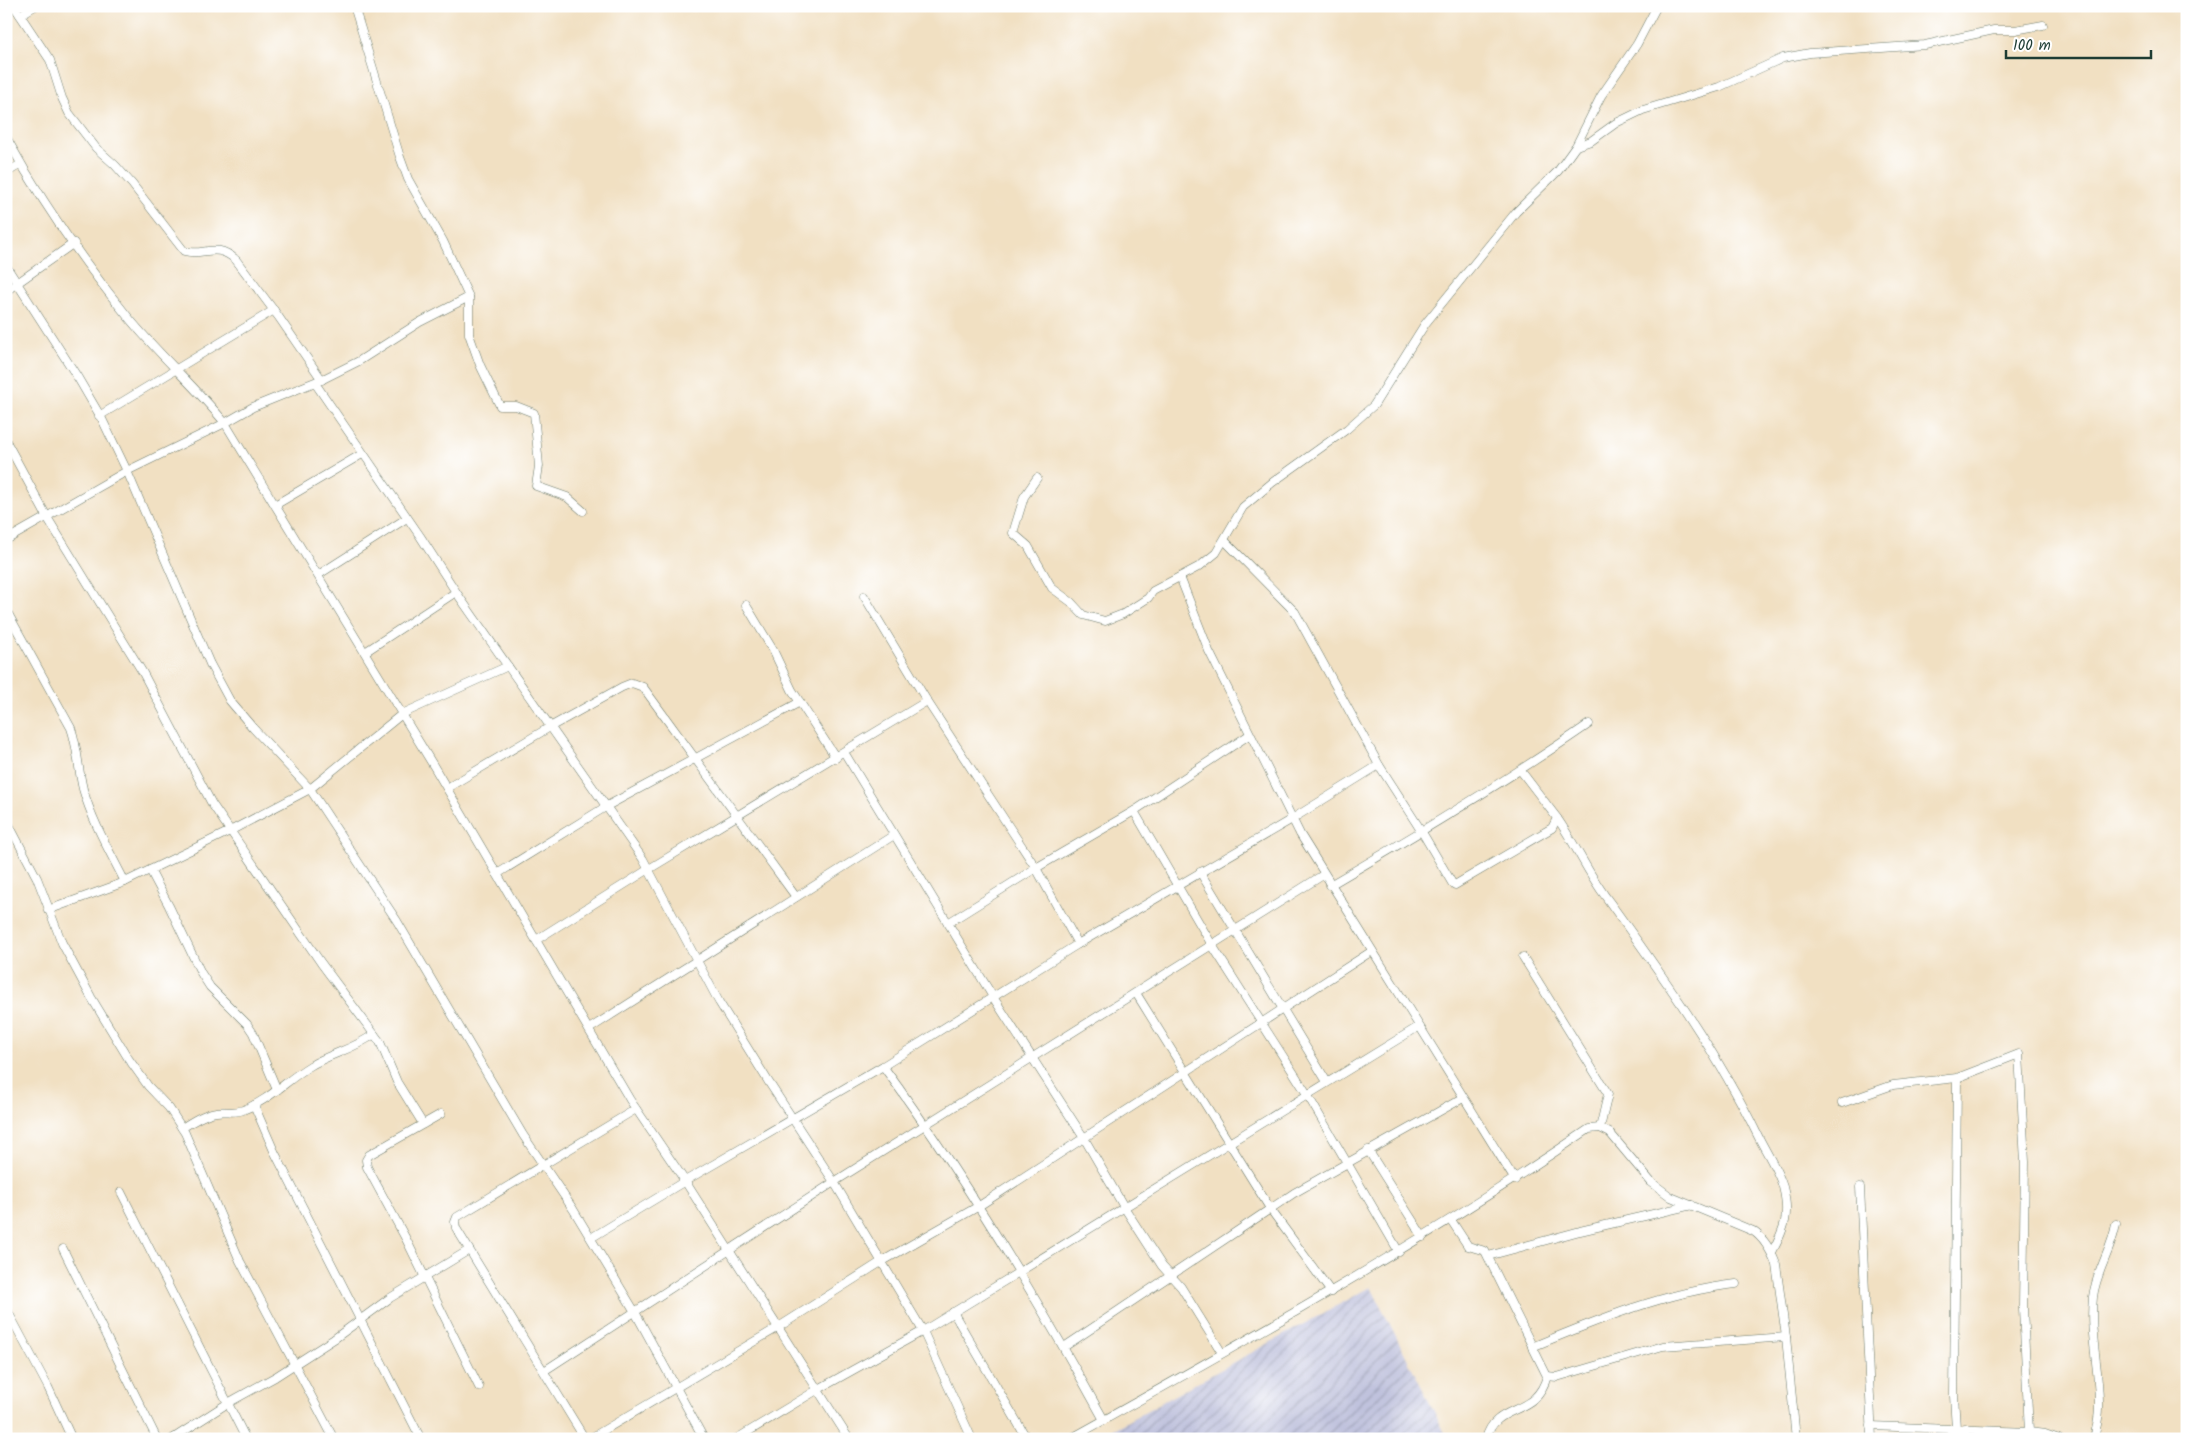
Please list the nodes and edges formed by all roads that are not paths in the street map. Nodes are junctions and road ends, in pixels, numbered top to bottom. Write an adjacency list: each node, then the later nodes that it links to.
1 (14, 6): 5 (street)
2 (35, 6): 5 (street)
3 (354, 6): 15 (street)
4 (1657, 6): 8 (street)
5 (20, 15): 16 (street)
6 (2043, 25): 8 (street)
7 (6, 137): 9 (street)
8 (1576, 146): 30 (street)
9 (21, 164): 10 (street); 11 (street)
10 (6, 173)
11 (74, 243): 13 (street); 17 (street)
12 (6, 266): 13 (street)
13 (17, 284): 14 (street); 19 (street)
14 (6, 291)
15 (469, 297): 18 (street); 26 (street)
16 (274, 310): 17 (street); 18 (street)
17 (177, 370): 19 (street); 20 (street)
18 (318, 381): 20 (street); 22 (street)
19 (99, 416): 23 (street)
20 (226, 423): 23 (street); 25 (street)
21 (6, 441): 27 (street)
22 (362, 454): 25 (street); 28 (street)
23 (127, 471): 27 (street); 50 (street)
24 (1037, 478): 32 (street)
25 (275, 505): 31 (street)
26 (583, 511)
27 (46, 517): 29 (street); 58 (street)
28 (407, 518): 31 (street); 33 (street)
29 (6, 540)
30 (1225, 541): 32 (street); 48 (street)
31 (318, 575): 37 (street)
32 (1180, 577): 44 (street)
33 (456, 592): 37 (street); 38 (street)
34 (864, 596): 39 (street)
35 (746, 605): 40 (street)
36 (6, 610): 67 (street)
37 (365, 652): 41 (street)
38 (508, 666): 41 (street); 43 (street)
39 (927, 701): 45 (street); 61 (street)
40 (800, 702): 46 (street); 47 (street)
41 (402, 714): 50 (street); 51 (street)
42 (1589, 724): 49 (street)
43 (550, 727): 47 (street); 51 (street); 52 (street)
44 (1250, 735): 53 (street); 57 (street)
45 (844, 752): 46 (street); 60 (street)
46 (836, 758): 54 (street)
47 (694, 760): 52 (street); 54 (street)
48 (1379, 765): 57 (street); 59 (street)
49 (1521, 771): 55 (street); 59 (street)
50 (310, 788): 58 (street); 108 (street)
51 (447, 788): 65 (street)
52 (607, 806): 62 (street); 65 (street)
53 (1134, 811): 61 (street); 68 (street)
54 (737, 818): 62 (street); 70 (street)
55 (1557, 818): 59 (street); 126 (street)
56 (6, 819): 71 (street)
57 (1292, 819): 64 (street); 66 (street)
58 (230, 831): 63 (street); 86 (street)
59 (1422, 832): 69 (street)
60 (894, 835): 70 (street); 72 (street)
61 (1036, 868): 72 (street); 75 (street)
62 (648, 869): 74 (street); 79 (street)
63 (150, 870): 67 (street); 92 (street)
64 (1200, 872): 68 (street); 73 (street)
65 (497, 874): 74 (street)
66 (1323, 875): 69 (street); 73 (street)
67 (125, 882): 71 (street)
68 (1178, 884): 75 (street); 76 (street)
69 (1330, 885): 77 (street)
70 (796, 897): 79 (street)
71 (48, 910): 102 (street)
72 (948, 923): 81 (street)
73 (1235, 931): 76 (street); 82 (street)
74 (536, 940): 85 (street)
75 (1078, 944): 81 (street)
76 (1212, 945): 80 (street); 83 (street)
77 (1372, 951): 82 (street); 84 (street)
78 (1523, 957): 103 (street)
79 (697, 960): 85 (street); 99 (street)
80 (1136, 993): 87 (street); 89 (street)
81 (992, 997): 87 (street); 88 (street)
82 (1282, 1009): 83 (street); 91 (street)
83 (1261, 1023): 89 (street); 93 (street)
84 (1418, 1027): 91 (street); 94 (street)
85 (589, 1029): 97 (street)
86 (374, 1034): 92 (street); 100 (street)
87 (1033, 1058): 101 (street); 104 (street)
88 (883, 1066): 99 (street); 101 (street)
89 (1185, 1072): 104 (street); 105 (street)
90 (1956, 1078): 95 (street); 153 (street); 155 (street)
91 (1327, 1082): 93 (street)
92 (277, 1090): 96 (street)
93 (1307, 1094): 105 (street); 107 (street)
94 (1463, 1098): 106 (street); 109 (street)
95 (1842, 1103)
96 (254, 1105): 102 (street); 137 (street)
97 (636, 1109): 108 (street); 110 (street)
98 (441, 1114): 100 (street)
99 (792, 1118): 110 (street); 111 (street)
100 (423, 1124): 131 (street)
101 (926, 1125): 111 (street); 115 (street)
102 (182, 1128): 144 (street)
103 (1600, 1128): 109 (street); 114 (street)
104 (1084, 1138): 115 (street); 116 (street)
105 (1228, 1142): 116 (street); 117 (street)
106 (1368, 1150): 107 (street); 120 (street)
107 (1347, 1162): 117 (street); 125 (street)
108 (543, 1165): 121 (street); 123 (street)
109 (1514, 1180): 118 (street)
110 (685, 1181): 121 (street); 124 (street)
111 (834, 1182): 124 (street); 128 (street)
112 (1860, 1187): 152 (street)
113 (121, 1192): 150 (street)
114 (1692, 1205): 126 (street); 127 (street)
115 (979, 1206): 128 (street); 129 (street)
116 (1124, 1207): 129 (street); 130 (street)
117 (1271, 1210): 130 (street); 133 (street)
118 (1451, 1220): 120 (street); 127 (street)
119 (2116, 1224): 175 (street)
120 (1423, 1237): 125 (street)
121 (590, 1238): 135 (street)
122 (63, 1249): 158 (street)
123 (469, 1250): 131 (street); 145 (street)
124 (728, 1251): 135 (street); 138 (street)
125 (1399, 1252): 133 (street)
126 (1772, 1252): 140 (street)
127 (1488, 1256): 142 (street)
128 (881, 1262): 138 (street); 139 (street)
129 (1018, 1271): 136 (street); 141 (street)
130 (1171, 1276): 141 (street); 143 (street)
131 (424, 1278): 137 (street); 147 (street)
132 (1736, 1284): 142 (street)
133 (1331, 1292): 143 (street)
134 (6, 1308): 157 (street)
135 (636, 1312): 145 (street); 148 (street)
136 (953, 1312): 139 (street); 168 (street)
137 (360, 1318): 144 (street); 162 (street)
138 (777, 1328): 148 (street); 149 (street)
139 (923, 1331): 149 (street); 167 (street)
140 (1786, 1337): 146 (street); 171 (street)
141 (1064, 1347): 151 (street)
142 (1532, 1347): 146 (street)
143 (1222, 1353): 151 (street)
144 (295, 1364): 150 (street); 161 (street)
145 (544, 1371): 163 (street)
146 (1547, 1376): 170 (street)
147 (479, 1387)
148 (676, 1388): 163 (street); 164 (street)
149 (817, 1390): 165 (street); 166 (street)
150 (228, 1403): 159 (street); 160 (street)
151 (1104, 1420): 169 (street)
152 (1872, 1426): 153 (street); 172 (street)
153 (1956, 1428): 154 (street)
154 (1965, 1428): 155 (street); 173 (street)
155 (2030, 1432): 156 (street)
156 (2045, 1436): 174 (street)
157 (72, 1439)
158 (157, 1439)
159 (172, 1439)
160 (246, 1439)
161 (334, 1439)
162 (421, 1439)
163 (587, 1439)
164 (704, 1439)
165 (736, 1439)
166 (849, 1439)
167 (972, 1439)
168 (1027, 1439)
169 (1070, 1439)
170 (1486, 1439)
171 (1796, 1439)
172 (1872, 1439)
173 (1965, 1439)
174 (2059, 1439)
175 (2094, 1439)

